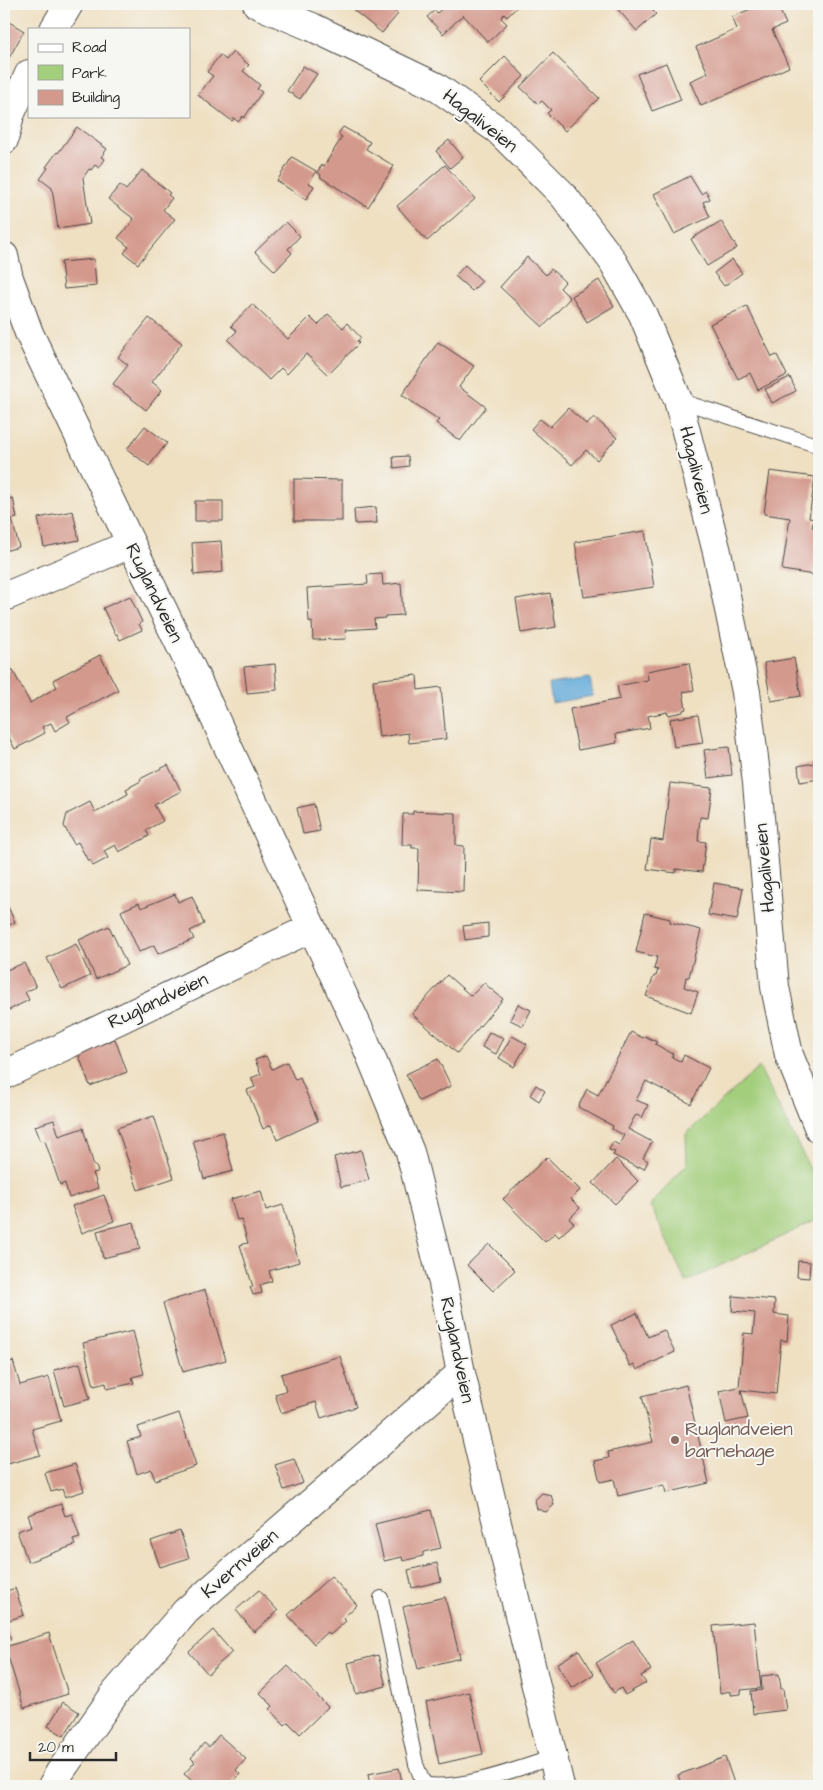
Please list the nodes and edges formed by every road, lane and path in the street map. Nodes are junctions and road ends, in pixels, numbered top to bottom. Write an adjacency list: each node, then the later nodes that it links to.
1 (69, 4): 3 (street)
2 (257, 4): 7 (street, Hagaliveien)
3 (55, 28)
4 (28, 76): 5 (street)
5 (4, 140)
6 (4, 256): 9 (street, Ruglandveien)
7 (678, 400): 8 (lane); 13 (street, Hagaliveien)
8 (819, 446)
9 (131, 544): 10 (street); 11 (street, Ruglandveien)
10 (4, 597)
11 (311, 928): 12 (street, Ruglandveien); 14 (street, Ruglandveien)
12 (4, 1074)
13 (819, 1128)
14 (461, 1373): 16 (street, Ruglandveien); 17 (street, Kvernveien)
15 (380, 1598): 16 (lane)
16 (554, 1757): 18 (street, Ruglandveien)
17 (52, 1786)
18 (560, 1786)

